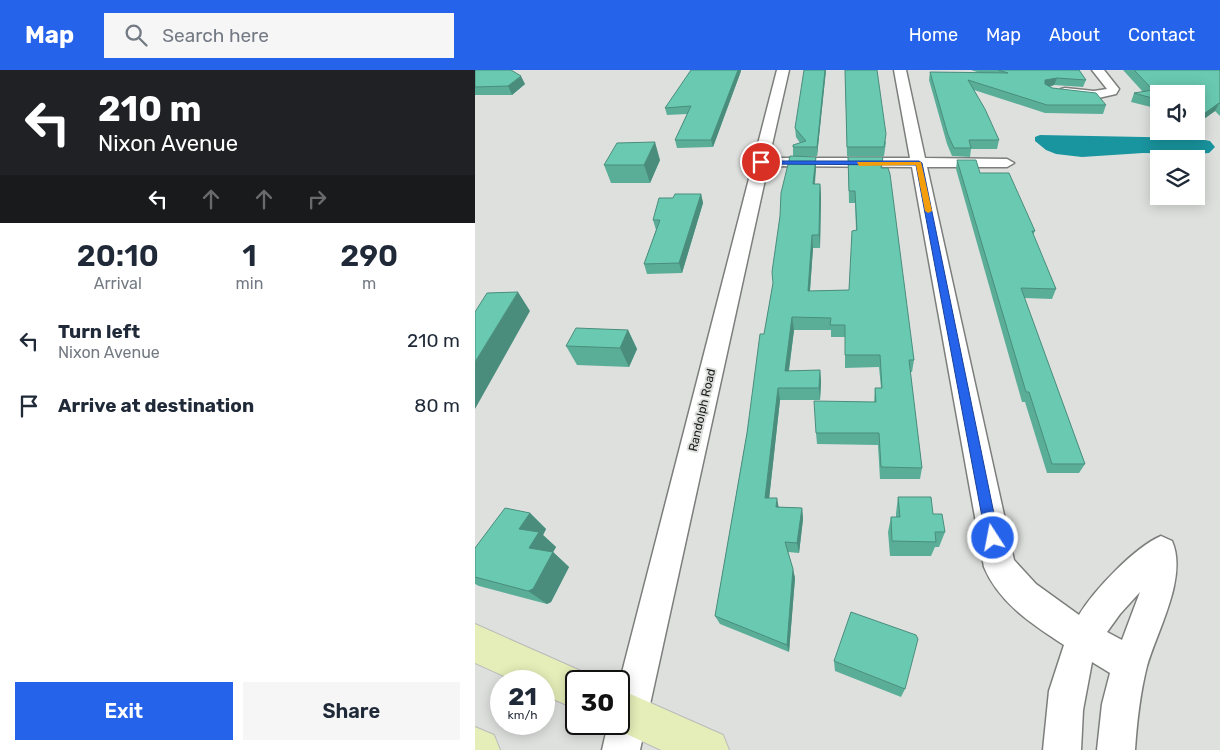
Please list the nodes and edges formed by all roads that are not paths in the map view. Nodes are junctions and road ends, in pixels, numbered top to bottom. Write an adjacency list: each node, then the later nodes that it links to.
1 (783, 70): 5 (street, Randolph Road)
2 (900, 70): 6 (street)
3 (1098, 70): 4 (street)
4 (1050, 90)
5 (761, 162): 6 (street); 12 (street, Randolph Road)
6 (919, 163): 7 (street); 8 (street)
7 (1007, 163)
8 (1085, 636): 10 (street); 10 (street); 17 (street)
9 (475, 643): 11 (main road)
10 (1130, 666): 18 (street)
11 (565, 684)
12 (630, 695)
13 (630, 726): 16 (main road)
14 (475, 748): 15 (main road)
15 (479, 750)
16 (708, 750)
17 (1062, 750)
18 (1115, 750)

